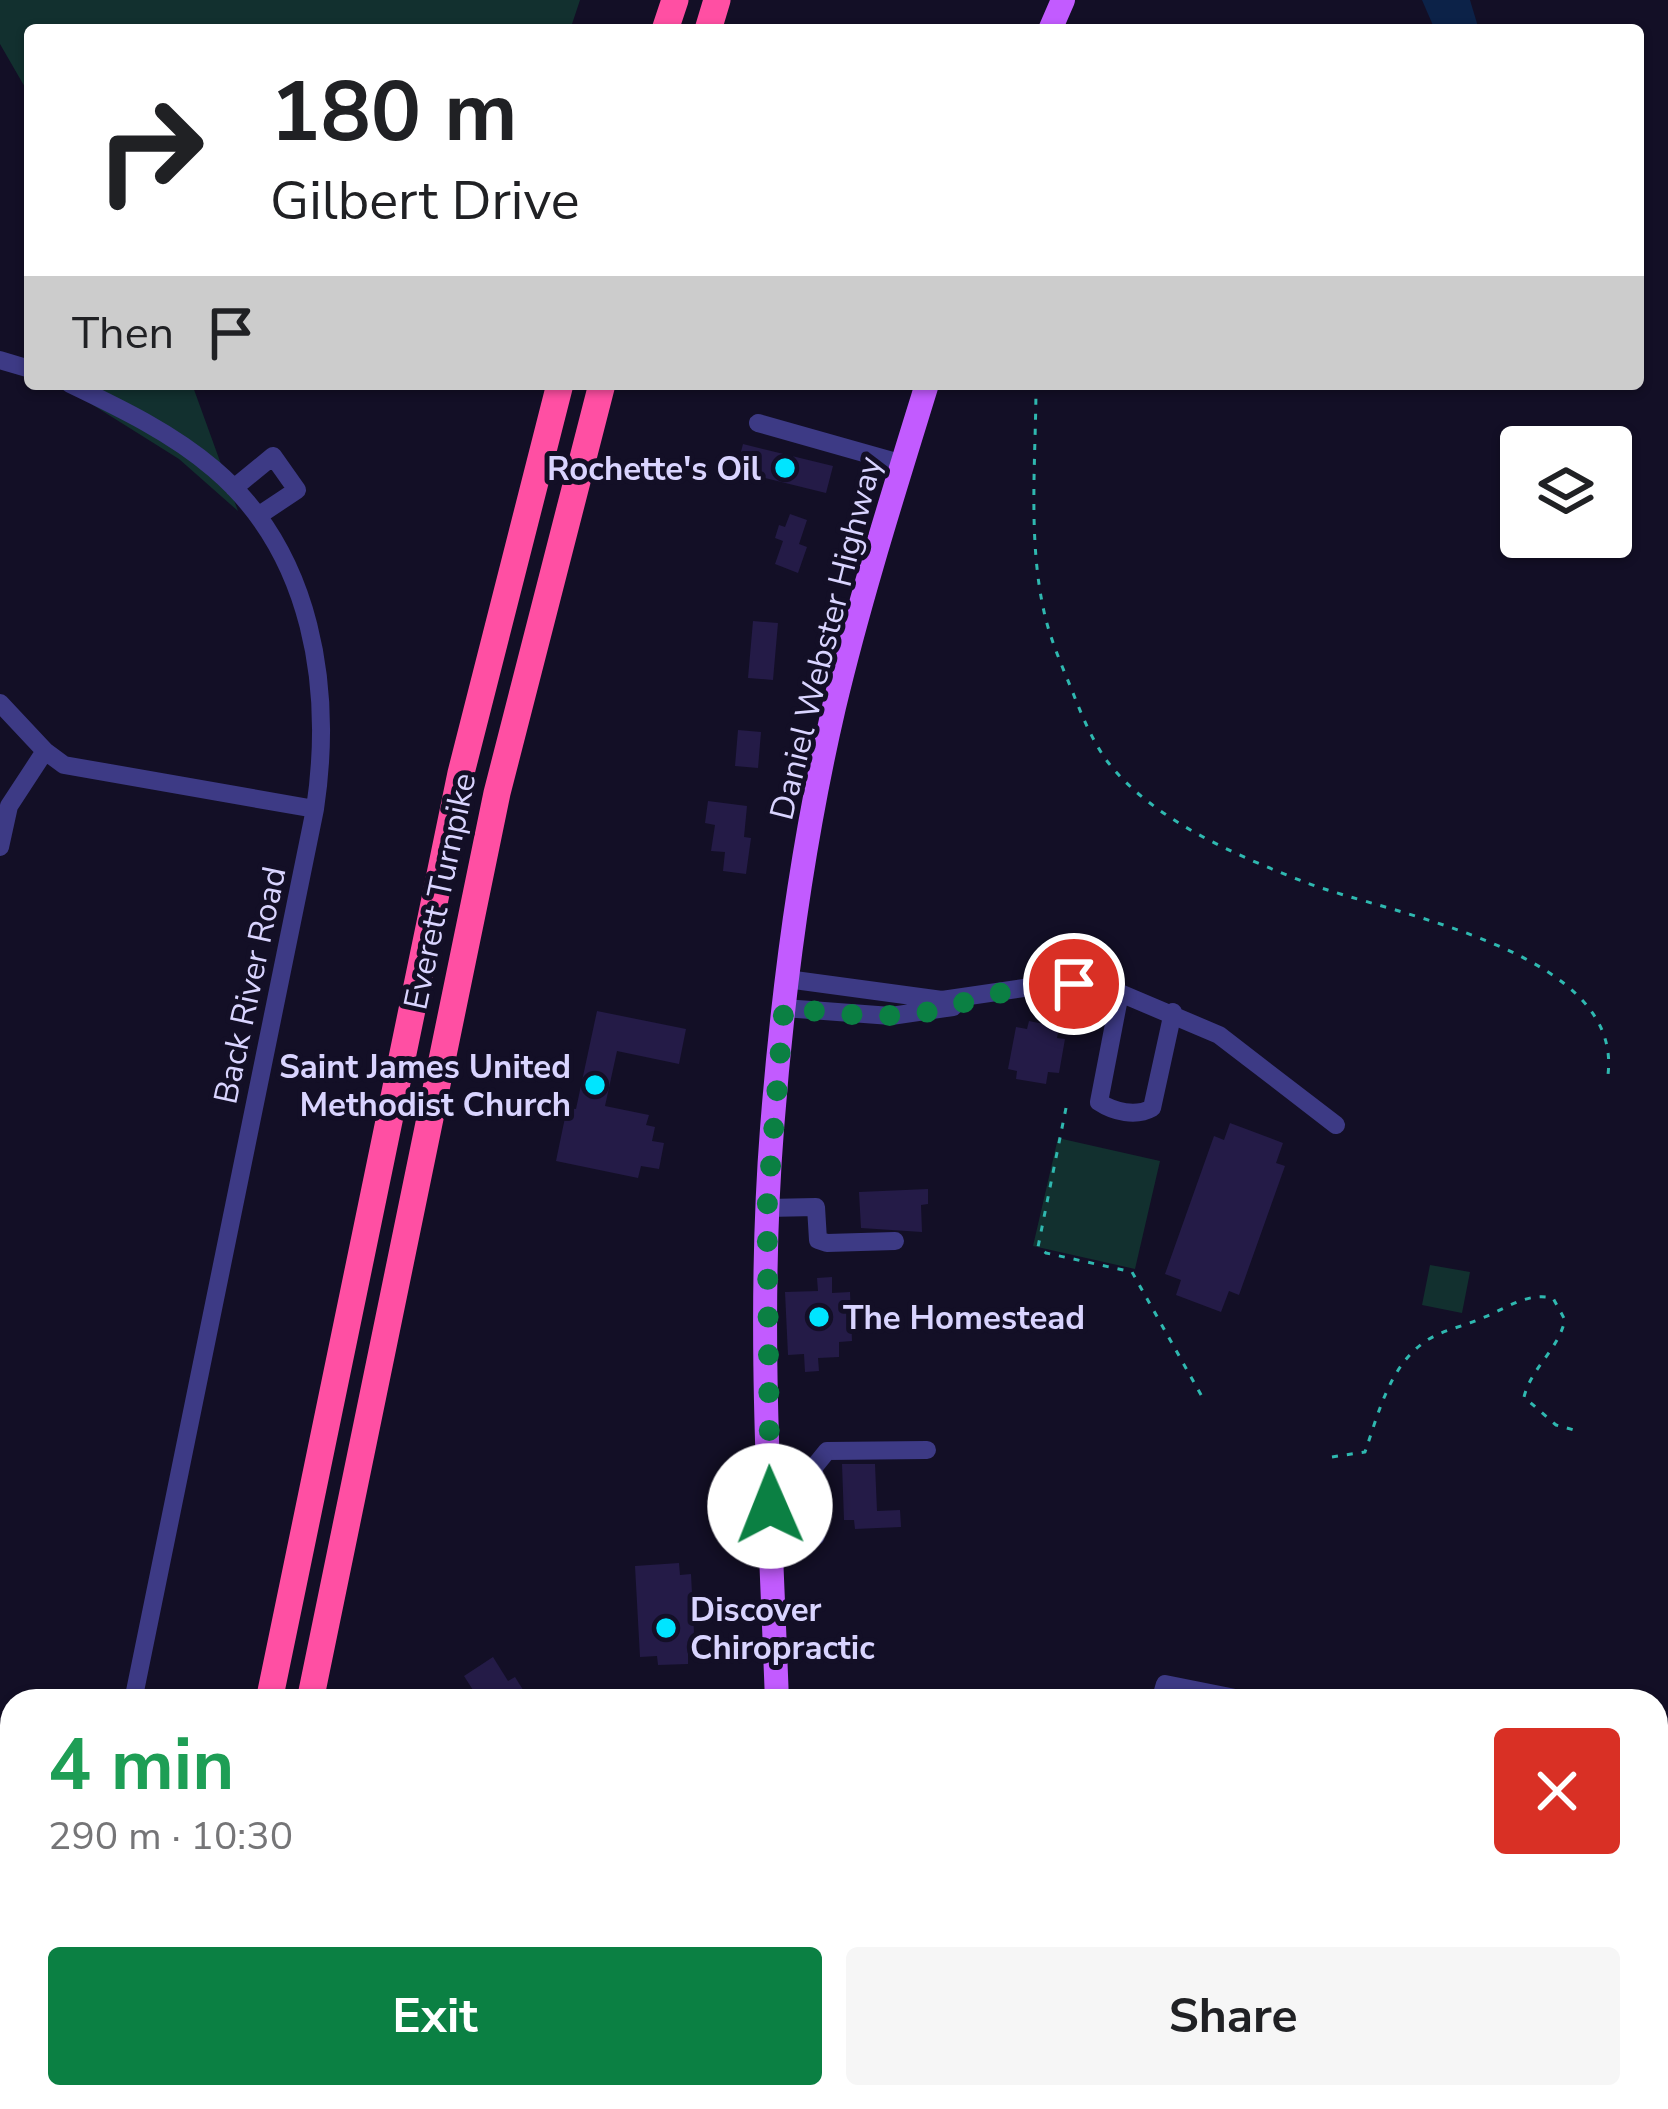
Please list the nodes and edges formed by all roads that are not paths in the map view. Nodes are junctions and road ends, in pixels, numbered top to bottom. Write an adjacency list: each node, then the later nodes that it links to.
1 (82, 390): 7 (street, Back River Road)
2 (558, 390): 26 (highway, Everett Turnpike)
3 (600, 390): 27 (highway, Everett Turnpike)
4 (925, 390): 6 (main road, Daniel Webster Highway)
5 (758, 423): 6 (street)
6 (903, 464): 13 (main road, Daniel Webster Highway)
7 (234, 488): 8 (street, Back River Road); 8 (street)
8 (258, 516): 11 (street, Back River Road)
9 (0, 704): 10 (street)
10 (45, 751): 11 (street); 12 (street)
11 (315, 809): 25 (street, Back River Road)
12 (0, 847)
13 (787, 980): 15 (street); 16 (main road, Daniel Webster Highway)
14 (1120, 993): 15 (street); 17 (street); 17 (street)
15 (974, 998): 16 (street)
16 (784, 1008): 19 (main road, Daniel Webster Highway)
17 (1173, 1012): 18 (street)
18 (1336, 1124)
19 (767, 1208): 20 (street); 23 (main road, Daniel Webster Highway)
20 (895, 1240)
21 (927, 1450): 22 (street)
22 (814, 1467): 23 (street); 24 (street)
23 (770, 1468): 28 (main road, Daniel Webster Highway)
24 (816, 1536)
25 (135, 1689)
26 (271, 1689)
27 (312, 1689)
28 (777, 1689)

